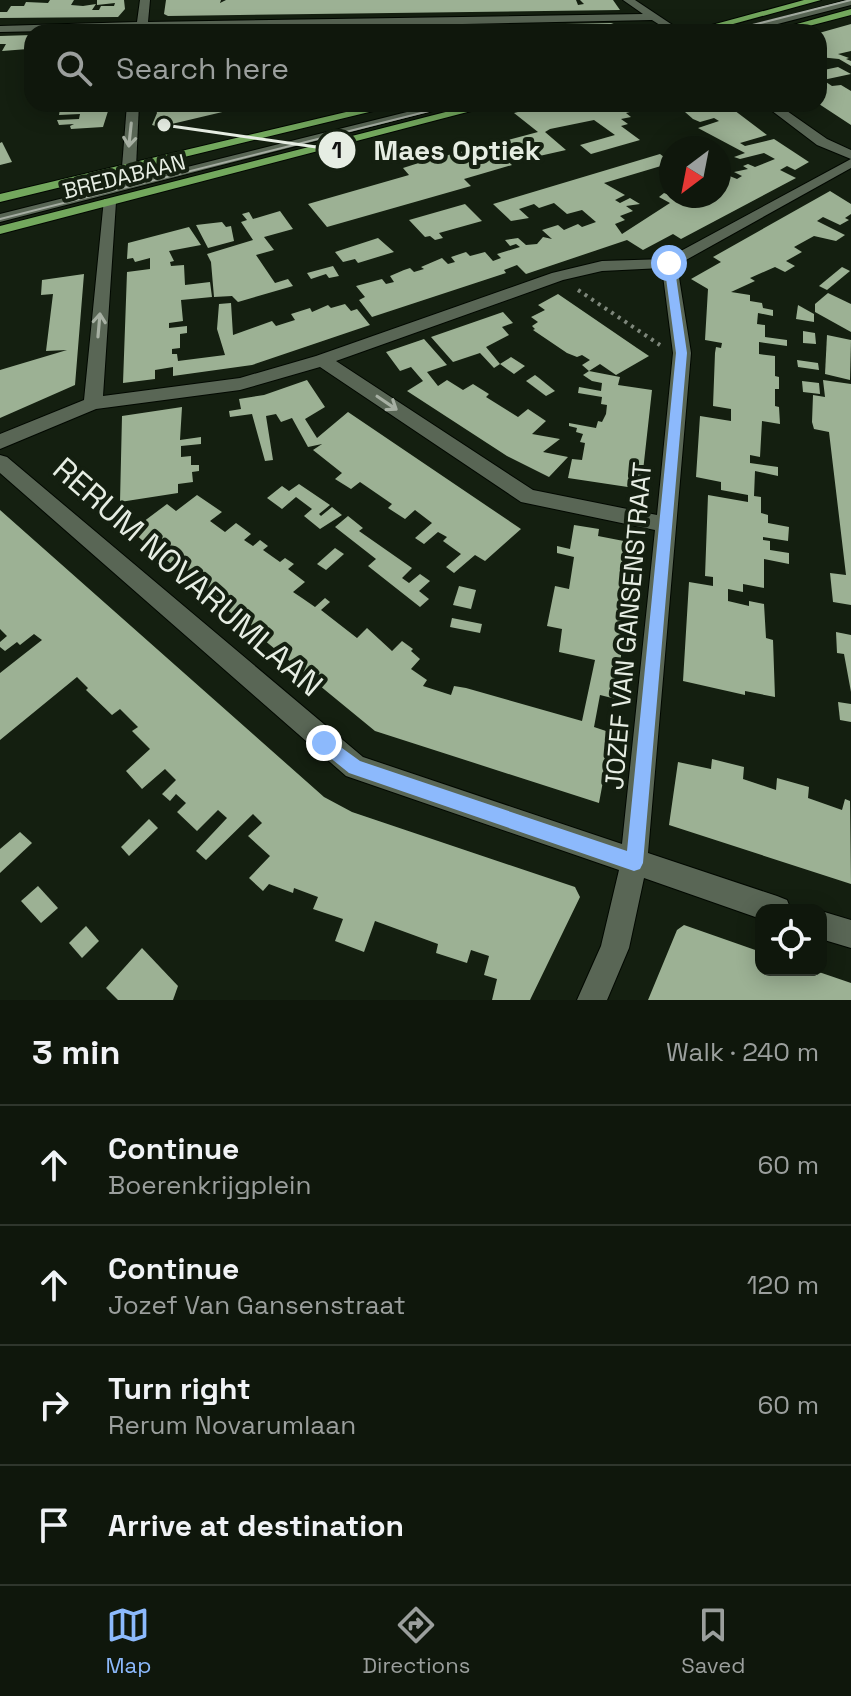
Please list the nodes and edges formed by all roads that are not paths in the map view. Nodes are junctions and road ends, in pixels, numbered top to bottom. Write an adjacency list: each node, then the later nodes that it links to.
1 (145, 0): 7 (street)
2 (628, 0): 6 (street)
3 (816, 0): 10 (main road)
4 (851, 2): 11 (street)
5 (851, 12): 12 (main road)
6 (654, 17): 8 (street); 9 (street)
7 (142, 24)
8 (328, 24)
9 (665, 24)
10 (722, 24)
11 (765, 24)
12 (804, 24)
13 (0, 29): 14 (street)
14 (24, 29)
15 (132, 112): 23 (street, one-way to 23)
16 (362, 112): 23 (main road, BREDABAAN)
17 (407, 112): 26 (street)
18 (422, 112): 27 (street)
19 (461, 112): 25 (main road, BREDABAAN)
20 (780, 112): 21 (street)
21 (851, 155)
22 (851, 163): 29 (street)
23 (129, 167): 24 (main road, BREDABAAN)
24 (0, 198)
25 (109, 202): 28 (main road, BREDABAAN); 31 (street, one-way to 25)
26 (0, 210)
27 (0, 218)
28 (0, 230)
29 (669, 263): 30 (street); 34 (street, JOZEF VAN GANSENSTRAAT)
30 (322, 360): 31 (street); 34 (street, one-way to 34)
31 (93, 403): 32 (street)
32 (0, 442)
33 (0, 462): 35 (street, RERUM NOVARUMLAAN)
34 (664, 524): 35 (street, JOZEF VAN GANSENSTRAAT)
35 (634, 863): 36 (street, RERUM NOVARUMLAAN); 39 (street, JOZEF VAN GANSENSTRAAT)
36 (759, 904)
37 (827, 927): 38 (street)
38 (851, 934)
39 (592, 1000)

